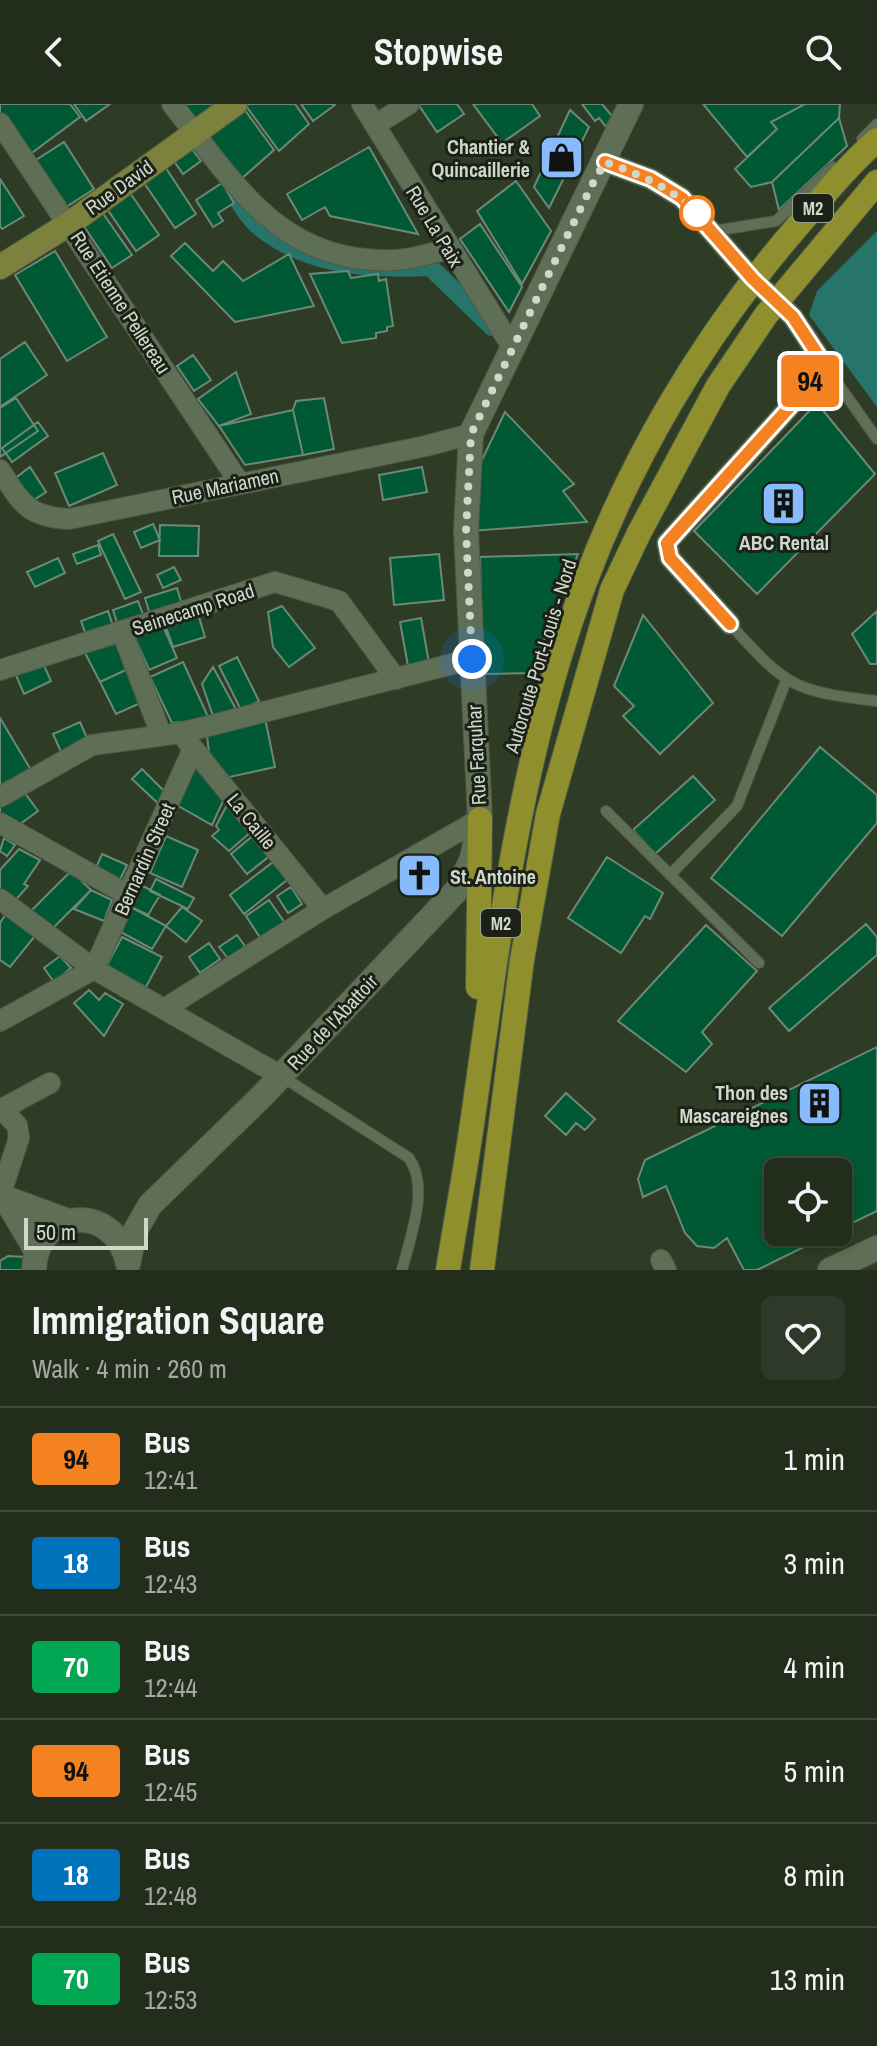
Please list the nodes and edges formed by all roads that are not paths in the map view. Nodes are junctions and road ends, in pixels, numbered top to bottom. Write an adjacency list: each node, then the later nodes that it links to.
1 (172, 104): 9 (street)
2 (235, 104): 9 (main road, Rue David)
3 (362, 104): 8 (street, Rue La Paix)
4 (409, 104): 8 (street)
5 (631, 104): 11 (street, Rue Farquhar)
6 (0, 123): 13 (street, Rue Etienne Pellereau)
7 (877, 124): 14 (lane)
8 (375, 125): 15 (street, Rue La Paix)
9 (195, 133): 13 (main road, Rue David); 15 (street)
10 (877, 140): 17 (highway, Autoroute Port-Louis - Nord / M2)
11 (605, 162): 14 (street); 19 (street, Rue Farquhar)
12 (877, 182): 18 (highway, M2)
13 (69, 224): 16 (main road, Rue David); 24 (street, Rue Etienne Pellereau)
14 (714, 231): 17 (street)
15 (448, 249): 19 (street, Rue La Paix)
16 (0, 267)
17 (753, 279): 18 (street); 48 (highway, Autoroute Port-Louis - Nord / M2)
18 (778, 300): 20 (street); 57 (highway, M2)
19 (512, 347): 21 (street, Rue Farquhar)
20 (818, 355): 22 (lane); 25 (street)
21 (471, 434): 24 (street, Rue Mariamen); 27 (street, Rue Farquhar)
22 (877, 439)
23 (0, 470): 24 (street, Rue Mariamen)
24 (239, 482)
25 (730, 624): 30 (lane)
26 (122, 632): 28 (street, Seinecamp Road); 29 (street, Seinecamp Road); 32 (street, La Caille)
27 (472, 659): 29 (street); 35 (street, Rue Farquhar)
28 (0, 670)
29 (396, 679): 32 (street)
30 (786, 681): 31 (lane); 37 (lane)
31 (877, 701)
32 (178, 738): 33 (street); 38 (street, Bernardin Street); 40 (street, La Caille)
33 (0, 797)
34 (606, 811): 37 (lane)
35 (480, 819): 40 (street); 45 (street, Rue de l'Abattoir); 48 (highway)
36 (0, 823): 38 (street)
37 (670, 875): 41 (lane)
38 (128, 895): 42 (street, Bernardin Street)
39 (0, 899): 42 (street)
40 (323, 909): 43 (street)
41 (759, 963)
42 (94, 969): 43 (street); 44 (street)
43 (164, 1009): 45 (street)
44 (0, 1021)
45 (281, 1076): 50 (street, Rue de l'Abattoir); 55 (lane)
46 (50, 1083): 47 (street)
47 (1, 1108): 49 (street)
48 (473, 1121): 56 (highway, Autoroute Port-Louis - Nord / M2)
49 (2, 1196): 51 (street); 53 (street)
50 (150, 1205): 51 (street, Rue de l'Abattoir); 54 (street, Rue de l'Abattoir)
51 (78, 1221): 53 (street); 54 (street)
52 (877, 1248): 58 (street)
53 (35, 1260)
54 (128, 1267)
55 (402, 1270)
56 (448, 1270)
57 (482, 1270)
58 (830, 1270)

